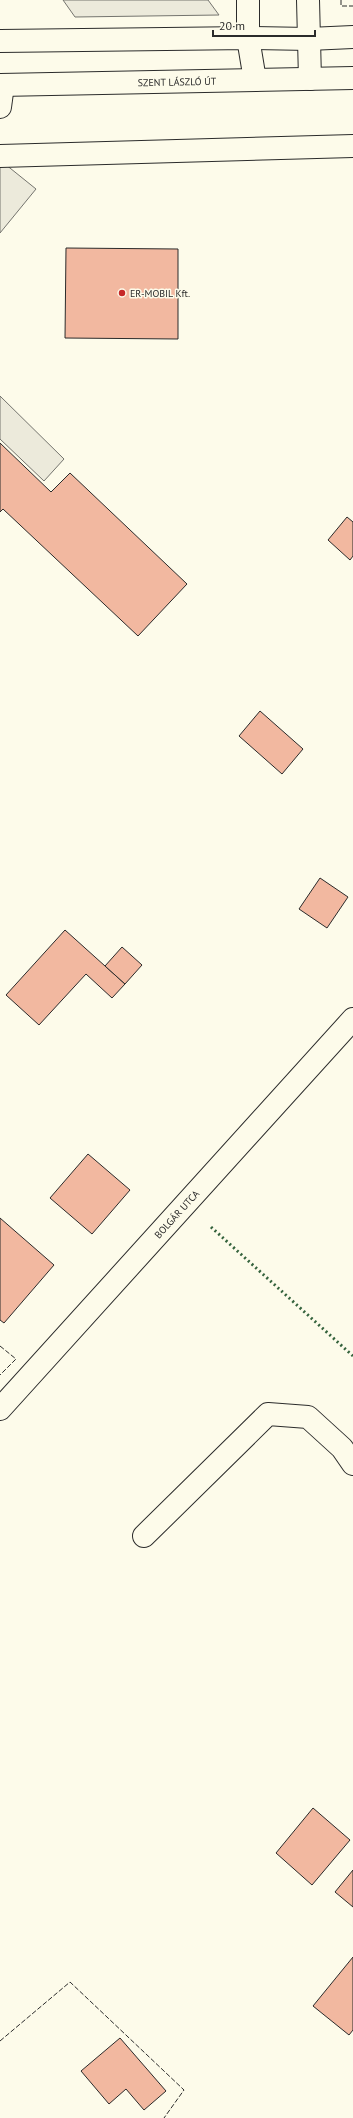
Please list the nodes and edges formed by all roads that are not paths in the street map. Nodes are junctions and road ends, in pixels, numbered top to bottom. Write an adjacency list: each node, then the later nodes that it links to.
1 (248, 0): 4 (street)
2 (308, 0): 5 (street)
3 (353, 37): 5 (street)
4 (248, 38): 5 (street); 6 (street); 9 (street)
5 (309, 39): 8 (street)
6 (0, 41)
7 (353, 78): 8 (street, SZENT LÁSZLÓ ÚT)
8 (310, 79): 9 (street, SZENT LÁSZLÓ ÚT)
9 (255, 80): 10 (street, SZENT LÁSZLÓ ÚT)
10 (1, 85): 11 (street)
11 (0, 107)
12 (353, 146): 13 (street)
13 (0, 156)
14 (353, 1020): 15 (street, BOLGÁR UTCA)
15 (0, 1410)
16 (353, 1464): 17 (street)
17 (144, 1536)

